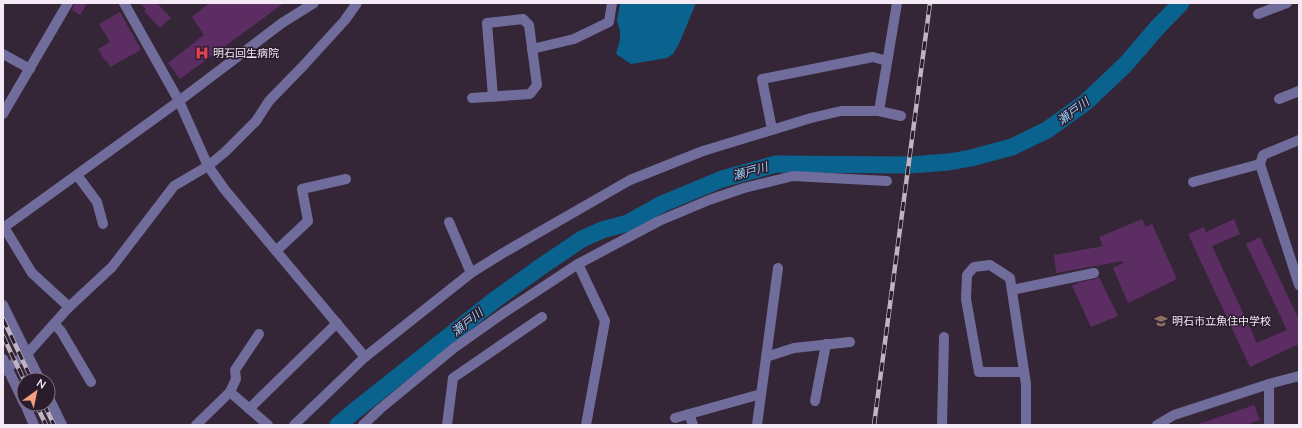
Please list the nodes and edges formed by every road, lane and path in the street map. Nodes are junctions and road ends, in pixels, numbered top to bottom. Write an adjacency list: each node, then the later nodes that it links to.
1 (68, 3): 12 (street)
2 (124, 3): 17 (street)
3 (314, 3): 17 (street)
4 (357, 3): 24 (street)
5 (612, 3): 9 (street)
6 (897, 3): 11 (street)
7 (1287, 3): 8 (street)
8 (1258, 14)
9 (532, 49): 14 (street); 14 (street)
10 (3, 54): 12 (street)
11 (888, 61): 18 (street); 21 (street)
12 (30, 68): 19 (street)
13 (1299, 91): 16 (street)
14 (493, 97): 15 (street)
15 (472, 98)
16 (1279, 99)
17 (179, 101): 24 (street); 25 (street)
18 (879, 111): 20 (street); 21 (street)
19 (3, 114)
20 (900, 116)
21 (772, 129): 35 (street)
22 (1299, 140): 23 (street)
23 (1260, 164): 28 (street); 37 (street)
24 (208, 166): 32 (street); 40 (street)
25 (76, 175): 30 (street); 31 (street)
26 (346, 179): 32 (street)
27 (888, 181): 33 (street)
28 (1193, 182)
29 (449, 222): 35 (street)
30 (103, 224)
31 (4, 228): 40 (street)
32 (276, 251): 42 (street)
33 (578, 264): 71 (street); 73 (street)
34 (778, 268): 50 (street)
35 (471, 273): 49 (street)
36 (1094, 273): 38 (street)
37 (1299, 285)
38 (1012, 290): 53 (street); 53 (street)
39 (3, 305): 48 (street)
40 (69, 307): 43 (street)
41 (542, 318): 72 (street)
42 (337, 323): 49 (street); 61 (street)
43 (54, 324): 48 (street); 55 (street)
44 (259, 334): 58 (street)
45 (944, 337): 76 (street)
46 (850, 342): 47 (street)
47 (826, 344): 50 (street); 60 (street)
48 (27, 354): 51 (street); 52 (street)
49 (365, 357): 70 (street)
50 (766, 357): 59 (street)
51 (5, 366): 57 (street)
52 (36, 372)
53 (1024, 372): 77 (street)
54 (1299, 376): 56 (street)
55 (91, 382)
56 (1269, 384): 78 (street); 79 (street)
57 (16, 387)
58 (230, 392): 61 (street); 68 (street)
59 (761, 394): 64 (street); 75 (street)
60 (815, 401)
61 (249, 409): 69 (street)
62 (28, 412): 66 (street)
63 (56, 412): 67 (street)
64 (689, 414): 65 (street); 74 (street)
65 (674, 418)
66 (34, 425)
67 (62, 425)
68 (196, 425)
69 (268, 425)
70 (294, 425)
71 (363, 425)
72 (446, 425)
73 (586, 425)
74 (693, 425)
75 (757, 425)
76 (942, 425)
77 (1026, 425)
78 (1157, 425)
79 (1269, 425)

